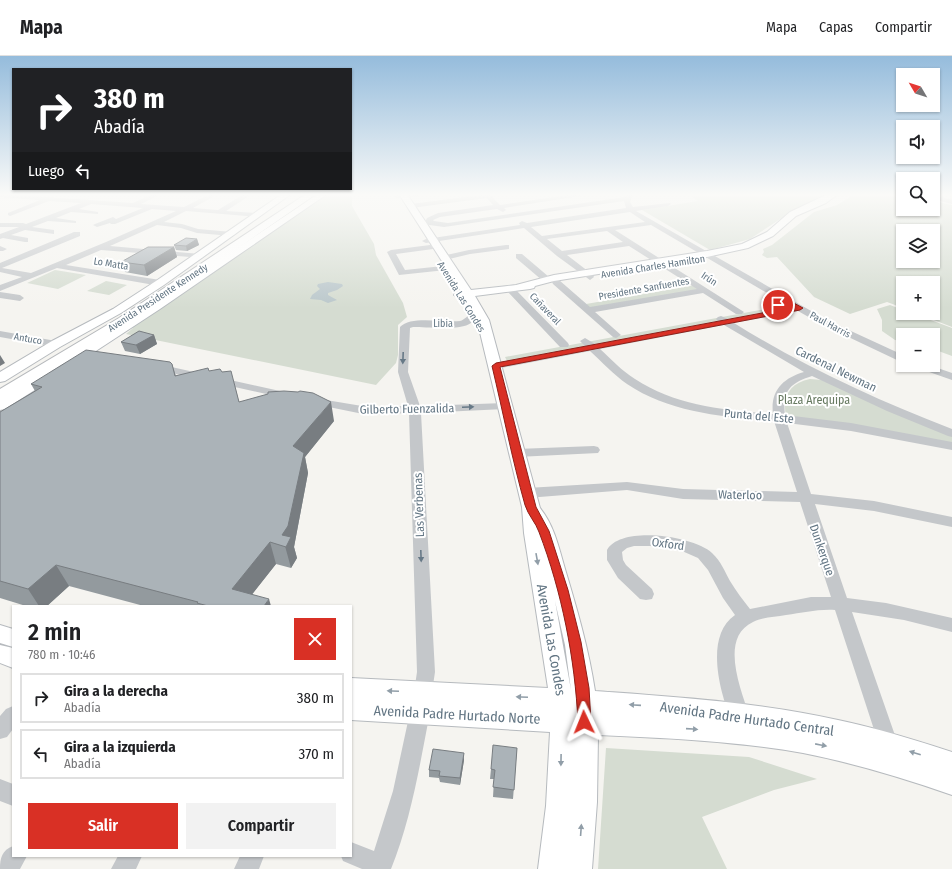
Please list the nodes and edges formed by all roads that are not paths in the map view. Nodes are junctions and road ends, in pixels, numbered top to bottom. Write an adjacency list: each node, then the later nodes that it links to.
1 (134, 232): 23 (street)
2 (208, 232): 16 (street)
3 (235, 232): 16 (main road)
4 (247, 232): 59 (highway, Avenida Presidente Kennedy)
5 (256, 232): 24 (highway, Avenida Presidente Kennedy)
6 (266, 232): 34 (main road)
7 (423, 232): 21 (main road, Avenida Las Condes)
8 (428, 232): 21 (main road, Avenida Las Condes)
9 (513, 232): 19 (street)
10 (533, 232): 18 (street)
11 (586, 232): 18 (street)
12 (613, 232): 22 (street, Irún)
13 (668, 232): 28 (street, Paul Harris)
14 (776, 232): 28 (main road, Avenida Charles Hamilton)
15 (77, 234): 31 (street)
16 (232, 234): 26 (main road)
17 (1, 236): 20 (street)
18 (541, 238): 25 (street)
19 (498, 239): 21 (street); 29 (street)
20 (25, 240)
21 (430, 243): 29 (main road, Avenida Las Condes); 29 (street)
22 (631, 243): 25 (street); 30 (street, Irún)
23 (98, 248): 26 (street); 32 (street)
24 (230, 249): 34 (highway); 69 (highway, Avenida Presidente Kennedy)
25 (560, 254): 35 (street)
26 (200, 256): 38 (main road)
27 (519, 256): 37 (street)
28 (710, 256): 30 (main road, Avenida Charles Hamilton); 46 (street, Paul Harris)
29 (444, 263): 43 (main road, Avenida Las Condes)
30 (663, 263): 35 (main road, Avenida Charles Hamilton); 39 (street, Irún)
31 (0, 266)
32 (58, 266): 36 (street); 38 (street, Lo Matta)
33 (0, 270): 36 (street)
34 (204, 274): 70 (main road)
35 (587, 275): 37 (main road, Avenida Charles Hamilton)
36 (32, 276): 41 (street)
37 (552, 281): 40 (main road, Avenida Charles Hamilton); 47 (street)
38 (160, 283): 59 (main road)
39 (696, 284): 42 (street, Irún); 47 (street, Presidente Sanfuentes)
40 (515, 287): 43 (main road, Avenida Charles Hamilton); 58 (street, Cañaveral)
41 (0, 288)
42 (704, 290): 47 (street, Presidente Sanfuentes); 49 (street, Irún)
43 (464, 294): 50 (main road, Avenida Las Condes); 56 (main road, Avenida Las Condes)
44 (0, 295): 45 (street)
45 (20, 298)
46 (790, 303): 48 (street, Paul Harris); 49 (street)
47 (584, 307): 55 (street)
48 (800, 308): 52 (street); 60 (street, Paul Harris)
49 (739, 312): 51 (street)
50 (473, 316): 53 (street, Libia); 56 (main road, Avenida Las Condes)
51 (714, 317): 52 (street, Cardenal Newman); 55 (street)
52 (725, 322): 57 (street); 64 (street, Cardenal Newman)
53 (411, 324): 72 (street, Las Verbenas, one-way to 72)
54 (0, 334): 59 (street, Antuco)
55 (616, 335): 57 (street)
56 (488, 340): 61 (main road, Avenida Las Condes)
57 (589, 344): 58 (street); 61 (street); 73 (street, Punta del Este)
58 (564, 345): 61 (street)
59 (60, 347): 66 (main road); 67 (highway); 68 (highway, Avenida Presidente Kennedy)
60 (896, 356)
61 (495, 362): 71 (main road, Avenida Las Condes)
62 (144, 364): 72 (street, Gilberto Fuenzalida)
63 (938, 372): 65 (street)
64 (812, 373): 73 (street, Dunkerque); 74 (street, Cardenal Newman)
65 (952, 377)
66 (0, 378)
67 (0, 382)
68 (0, 388)
69 (0, 396)
70 (0, 406)
71 (505, 406): 72 (street, Gilberto Fuenzalida, one-way to 71); 77 (main road, Avenida Las Condes)
72 (415, 410): 90 (street, Las Verbenas, one-way to 90)
73 (779, 418): 75 (street, Punta del Este); 78 (street, Dunkerque)
74 (952, 433)
75 (952, 446)
76 (594, 450): 77 (street)
77 (517, 453): 79 (main road, Avenida Las Condes)
78 (804, 497): 79 (street, Waterloo); 80 (street, Waterloo); 82 (street, Dunkerque)
79 (529, 500): 92 (main road, Avenida Las Condes)
80 (952, 522)
81 (646, 594): 83 (street, Oxford)
82 (841, 605): 83 (street); 84 (street); 96 (street, Dunkerque)
83 (747, 617): 93 (street)
84 (952, 625)
85 (0, 634): 86 (main road)
86 (12, 638)
87 (0, 654): 88 (main road)
88 (12, 658)
89 (352, 688): 90 (main road, Avenida Padre Hurtado Norte, one-way to 89)
90 (422, 702): 91 (main road, Avenida Padre Hurtado Norte); 92 (main road, Avenida Padre Hurtado Norte); 104 (street, Las Verbenas)
91 (352, 709)
92 (573, 711): 93 (main road, Avenida Padre Hurtado Central, one-way to 92); 97 (main road, Avenida Padre Hurtado Central, one-way to 97); 108 (main road, Avenida Las Condes, one-way to 108); 109 (main road, Avenida Las Condes, one-way to 92)
93 (738, 715): 96 (main road, Avenida Padre Hurtado Central)
94 (12, 716): 95 (street)
95 (0, 730)
96 (888, 744): 97 (main road, Avenida Padre Hurtado Central, one-way to 96)
97 (950, 777)
98 (0, 790): 99 (street)
99 (12, 795)
100 (352, 853): 104 (street)
101 (15, 857): 105 (street)
102 (130, 857): 106 (street)
103 (252, 857): 107 (street)
104 (380, 867)
105 (6, 869)
106 (123, 869)
107 (246, 869)
108 (552, 869)
109 (578, 869)

